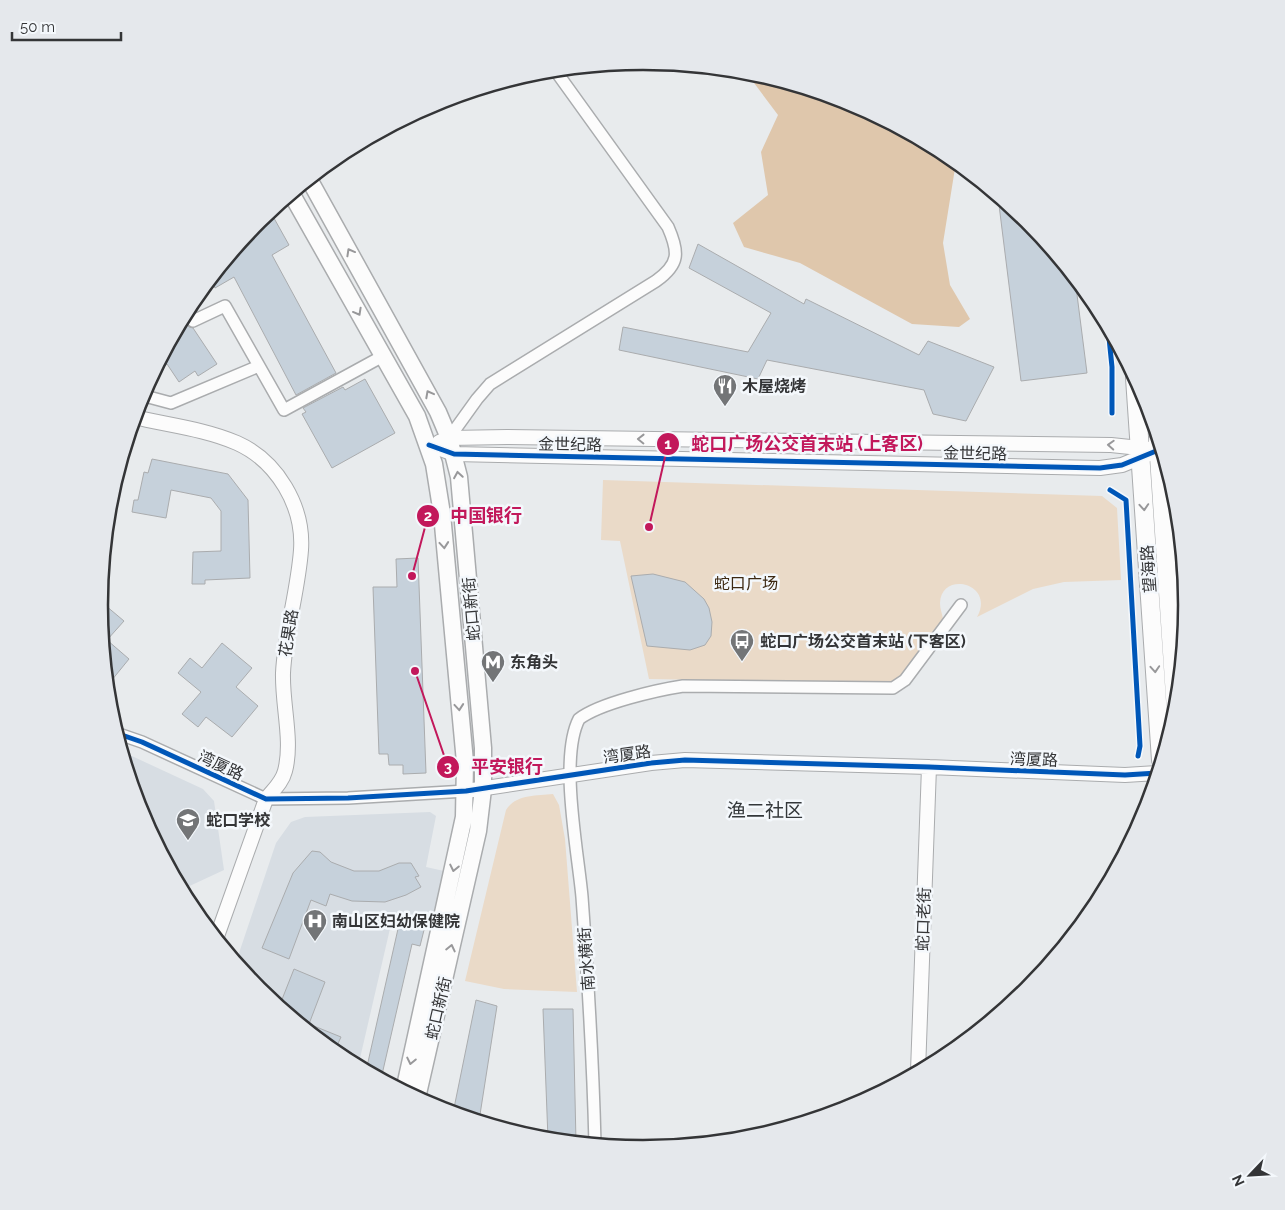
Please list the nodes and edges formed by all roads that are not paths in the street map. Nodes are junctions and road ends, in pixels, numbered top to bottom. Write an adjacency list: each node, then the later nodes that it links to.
1 (561, 77): 10 (street)
2 (312, 185): 10 (main road, 蛇口新街, one-way to 2)
3 (295, 199): 5 (main road, 蛇口新街, one-way to 5)
4 (191, 318): 6 (street)
5 (383, 356): 6 (street); 12 (main road, 蛇口新街)
6 (259, 366): 7 (street)
7 (149, 397)
8 (1137, 399): 14 (main road, 望海路)
9 (141, 419): 27 (street, 花果路)
10 (450, 438): 11 (street, 金世纪路, one-way to 10); 12 (street, 金世纪路); 15 (main road, 蛇口新街)
11 (970, 443): 14 (street, 金世纪路, one-way to 11); 16 (street)
12 (429, 445): 15 (street, 金世纪路); 26 (main road, 蛇口新街, one-way to 26)
13 (1154, 449): 14 (street, 金世纪路)
14 (1141, 453): 16 (street, 金世纪路); 21 (main road, 望海路, one-way to 21)
15 (454, 454): 16 (street, 金世纪路); 25 (main road, 蛇口新街, one-way to 15)
16 (976, 465)
17 (1161, 474): 19 (main road, 望海路)
18 (960, 605): 24 (street, 南水横街)
19 (1173, 671)
20 (124, 736): 27 (street, 湾厦路)
21 (1160, 740)
22 (929, 767): 23 (street, 湾厦路); 24 (street, 湾厦路); 29 (street, 蛇口老街)
23 (1150, 773)
24 (571, 775): 25 (street, 湾厦路); 32 (street, 南水横街)
25 (483, 789): 26 (street, 湾厦路); 31 (main road, 蛇口新街, one-way to 25)
26 (466, 791): 27 (street, 湾厦路); 30 (main road, 蛇口新街, one-way to 30)
27 (266, 799): 28 (street, 花果路)
28 (219, 932)
29 (918, 1063)
30 (405, 1085)
31 (419, 1091)
32 (595, 1137)

